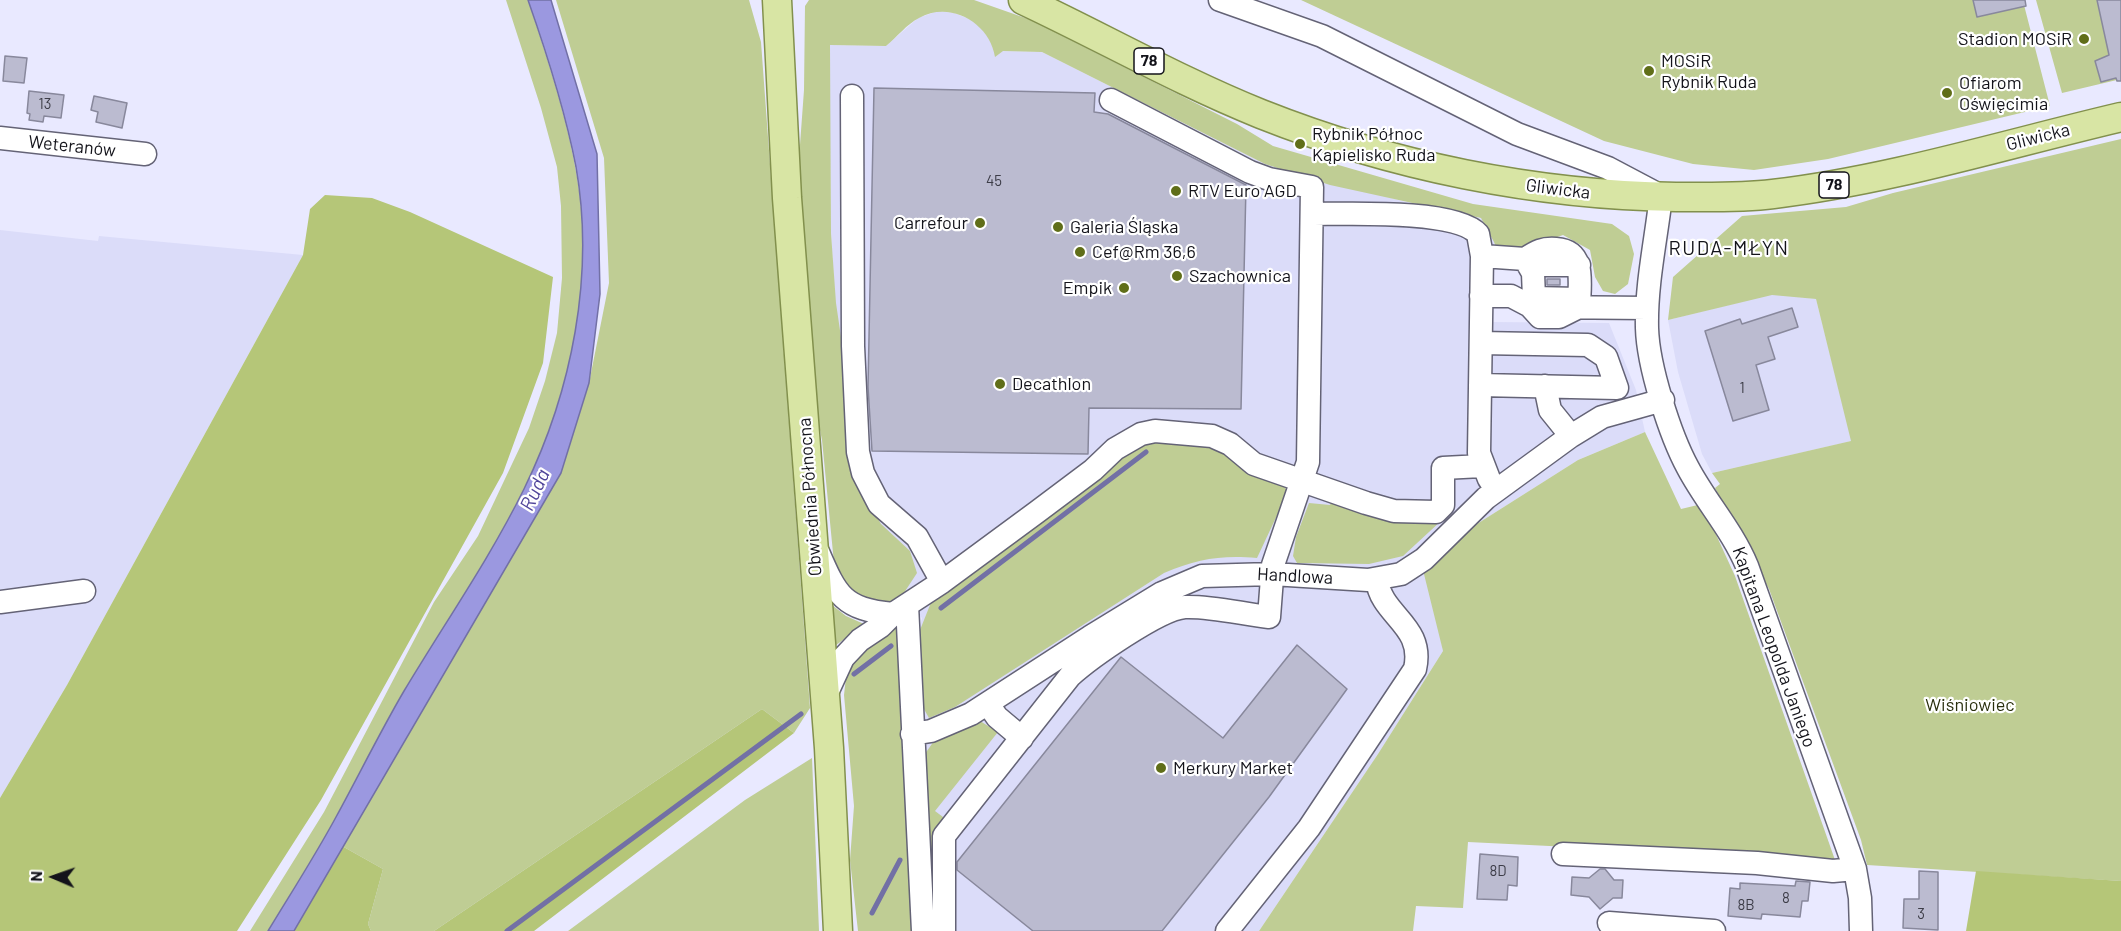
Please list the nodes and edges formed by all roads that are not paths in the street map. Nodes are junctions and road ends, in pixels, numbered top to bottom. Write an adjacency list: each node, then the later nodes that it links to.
1 (766, 0): 9 (main road)
2 (777, 0): 9 (main road, Obwiednia Północna)
3 (790, 0): 9 (main road, Obwiednia Północna)
4 (799, 0): 9 (main road)
5 (1023, 0): 8 (main road, Gliwicka / 78)
6 (1220, 0): 7 (street)
7 (1243, 2): 15 (street)
8 (1057, 8): 15 (main road, Gliwicka / 78)
9 (782, 62): 31 (main road, Obwiednia Północna)
10 (852, 96): 34 (street)
11 (1111, 100): 17 (street)
12 (2121, 117): 16 (main road, Gliwicka / 78)
13 (0, 138): 14 (street, Weteranów)
14 (145, 154)
15 (1604, 181): 16 (main road, Gliwicka / 78)
16 (1661, 196): 22 (street, Kapitana Leopolda Janiego)
17 (1312, 214): 18 (street); 29 (street)
18 (1482, 256): 19 (street); 21 (street)
19 (1526, 259): 20 (street); 20 (street)
20 (1579, 289): 21 (street); 22 (street)
21 (1481, 296): 23 (street)
22 (1647, 308): 26 (street, Kapitana Leopolda Janiego)
23 (1481, 342): 24 (street); 25 (street)
24 (1480, 385): 25 (street); 28 (street)
25 (1545, 386): 27 (street)
26 (1663, 400): 27 (street, Handlowa); 43 (street, Kapitana Leopolda Janiego)
27 (1571, 436): 30 (street, Handlowa)
28 (1482, 466): 29 (street); 30 (street)
29 (1302, 481): 32 (street); 34 (street)
30 (1497, 490): 33 (street, Handlowa)
31 (813, 541): 37 (street); 38 (main road, Obwiednia Północna)
32 (1272, 574): 33 (street, Handlowa); 39 (street, Handlowa); 41 (street)
33 (1377, 580): 48 (street)
34 (942, 582): 37 (street)
35 (84, 591): 36 (street)
36 (0, 602)
37 (900, 609): 38 (street); 40 (street)
38 (825, 698): 45 (main road, Obwiednia Północna)
39 (988, 704): 40 (street, Handlowa); 41 (street)
40 (912, 734): 46 (street)
41 (1022, 738): 47 (street)
42 (1563, 854): 43 (street)
43 (1855, 869): 50 (street, Kapitana Leopolda Janiego)
44 (1609, 922): 49 (street)
45 (838, 931)
46 (922, 931)
47 (945, 931)
48 (1227, 931)
49 (1714, 931)
50 (1861, 931)

